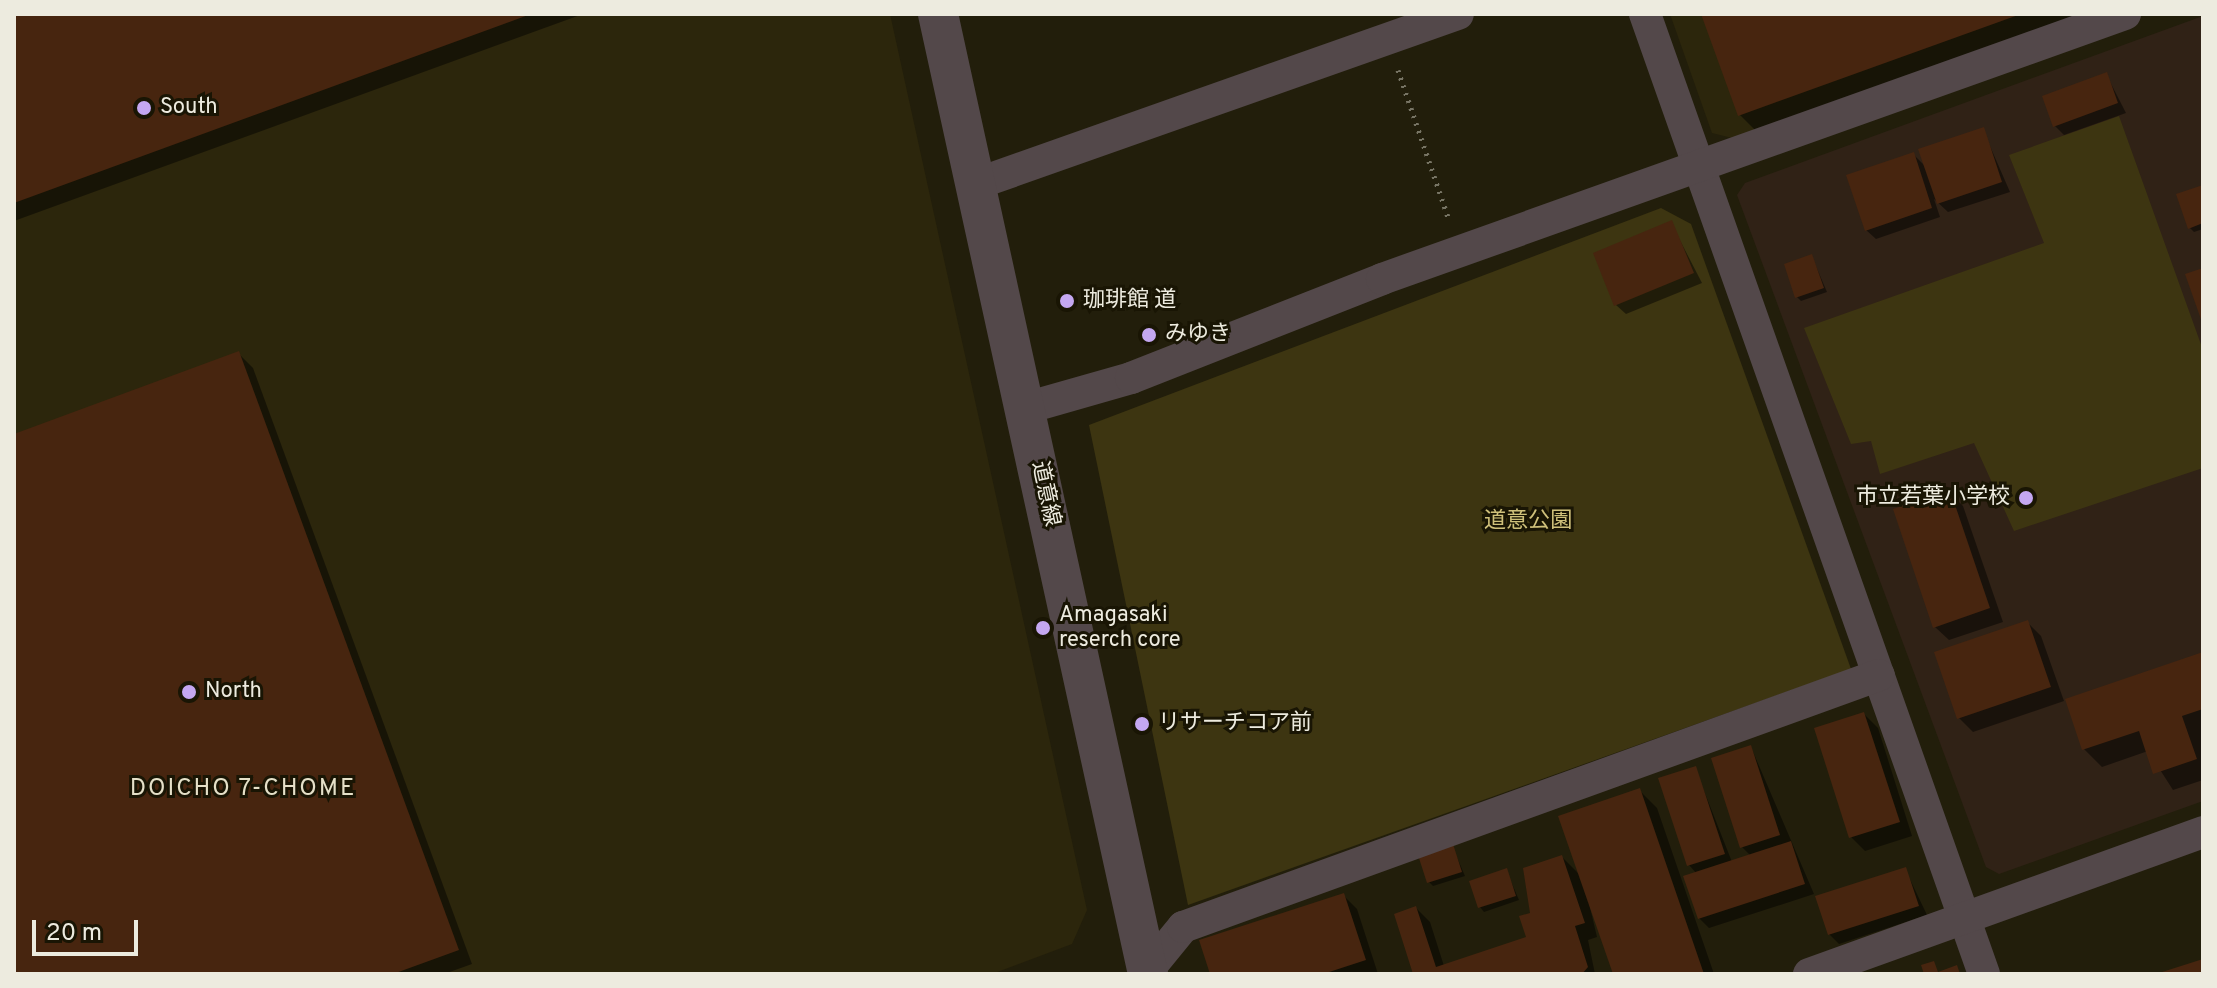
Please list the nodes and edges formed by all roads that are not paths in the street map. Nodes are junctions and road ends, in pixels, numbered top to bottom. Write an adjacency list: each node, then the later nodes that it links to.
1 (938, 14): 6 (street, 道意線)
2 (1458, 14): 6 (street)
3 (1645, 14): 5 (street)
4 (2125, 14): 5 (street)
5 (1697, 168): 7 (street); 8 (street)
6 (976, 184): 7 (street, 道意線)
7 (1026, 408): 11 (street, 道意線)
8 (1879, 675): 10 (street); 11 (street)
9 (2203, 832): 10 (street)
10 (1965, 919): 12 (street); 13 (street)
11 (1145, 973)
12 (1809, 974)
13 (1984, 974)

